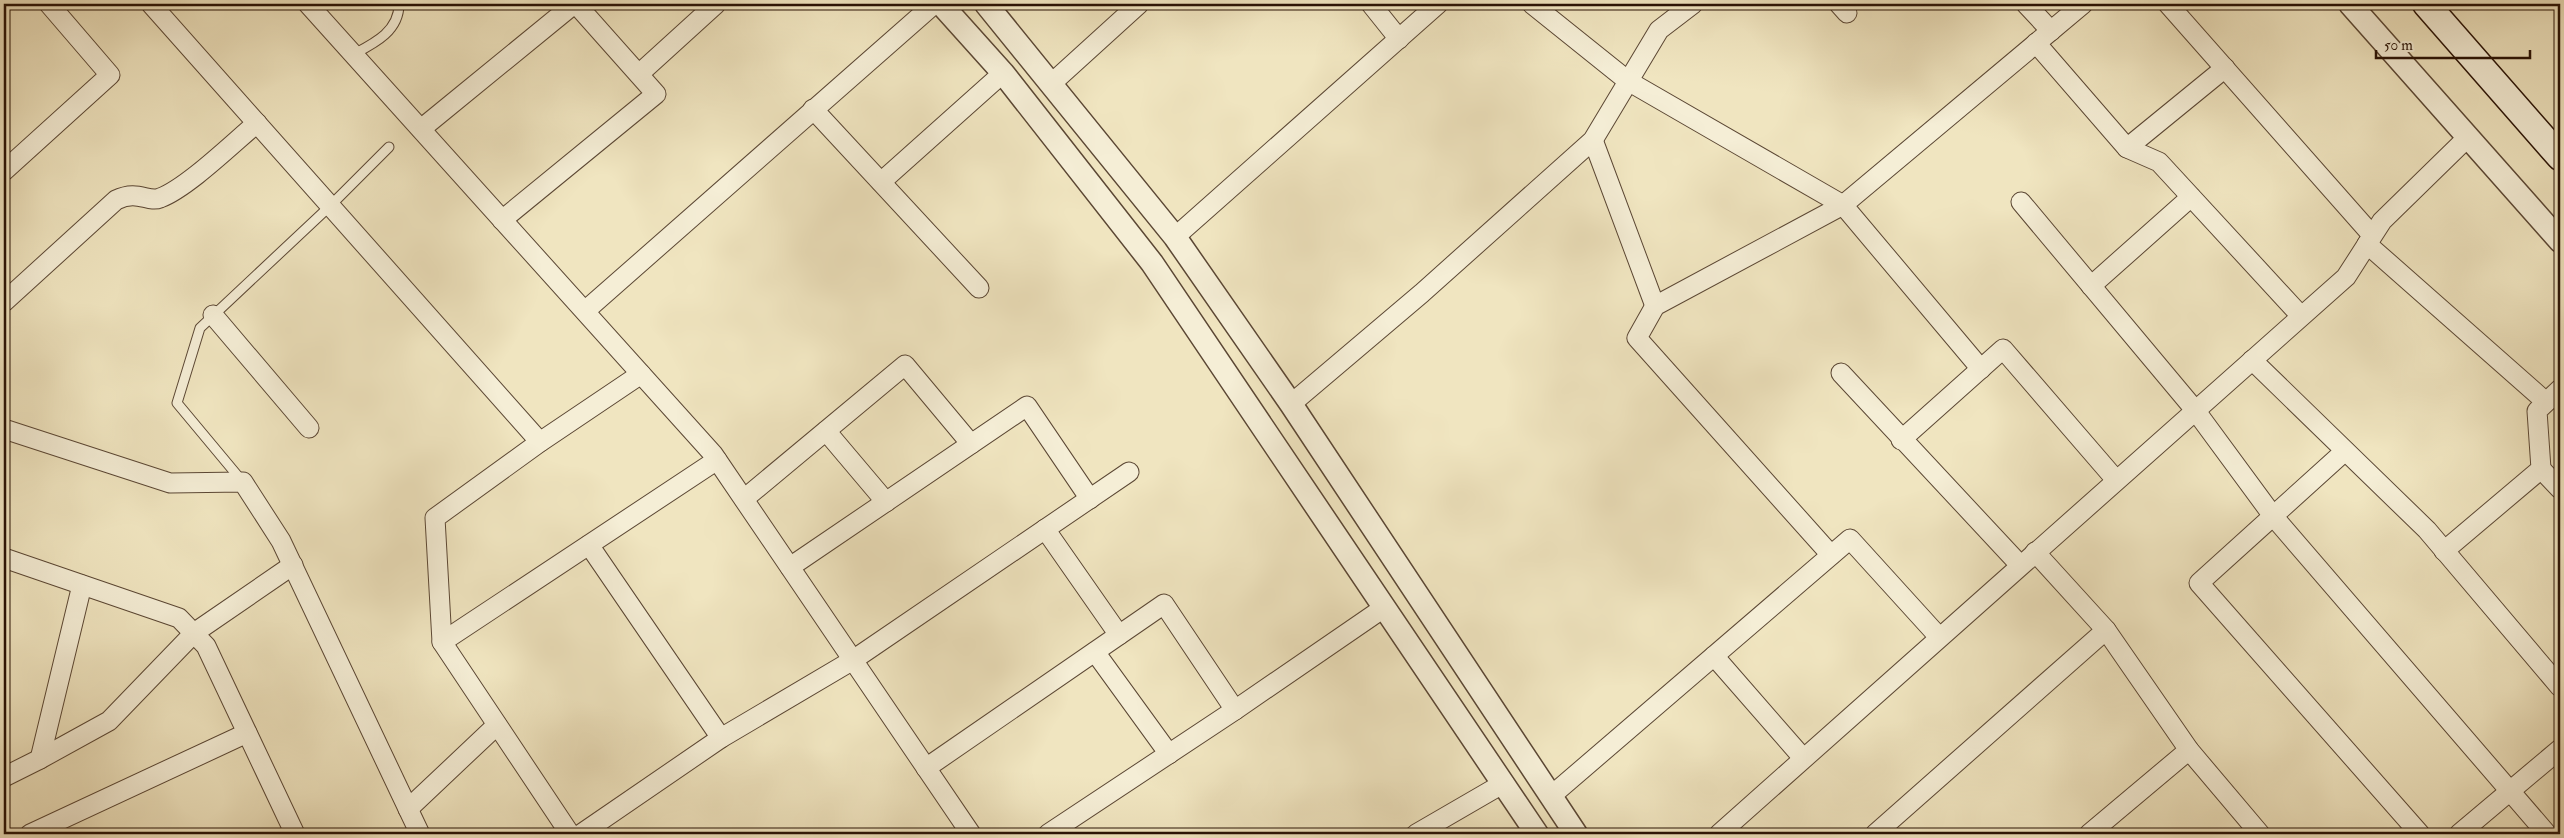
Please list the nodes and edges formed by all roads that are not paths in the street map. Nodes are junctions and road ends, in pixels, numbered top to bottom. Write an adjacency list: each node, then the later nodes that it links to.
1 (49, 4): 37 (street)
2 (151, 4): 30 (street)
3 (308, 4): 23 (street)
4 (399, 4): 23 (lane)
5 (575, 4): 26 (street); 31 (street)
6 (716, 4): 26 (street)
7 (934, 4): 29 (street)
8 (941, 4): 25 (street)
9 (986, 4): 28 (street)
10 (1139, 4): 28 (street)
11 (1370, 4): 21 (street)
12 (1438, 4): 21 (street)
13 (1532, 4): 27 (street)
14 (1693, 4): 27 (street)
15 (2026, 4): 20 (street)
16 (2083, 4): 20 (street)
17 (2168, 4): 24 (street)
18 (2350, 4): 32 (street)
19 (2426, 4): 36 (main road)
20 (2051, 31): 22 (street)
21 (1399, 39): 44 (street)
22 (2036, 43): 35 (street); 41 (street)
23 (354, 54): 31 (street)
24 (2225, 68): 35 (street); 45 (street)
25 (1003, 73): 38 (street); 89 (street)
26 (639, 74): 43 (street)
27 (1628, 81): 33 (street); 41 (street)
28 (1052, 83): 44 (street)
29 (813, 109): 38 (street); 51 (street)
30 (257, 123): 42 (street); 49 (street)
31 (421, 129): 43 (street)
32 (2468, 137): 45 (street); 46 (street)
33 (1593, 140): 50 (street); 60 (street)
34 (389, 147): 42 (lane)
35 (2127, 148): 39 (street)
36 (2560, 156)
37 (4, 171)
38 (881, 182): 48 (street)
39 (2191, 197): 47 (street); 53 (street)
40 (2021, 202): 47 (street)
41 (1843, 205): 50 (street); 55 (street)
42 (330, 206): 52 (lane); 66 (street)
43 (502, 220): 51 (street)
44 (1175, 237): 60 (street)
45 (2369, 240): 53 (street); 59 (street)
46 (2560, 241)
47 (2091, 286): 61 (street)
48 (979, 288)
49 (4, 302)
50 (1655, 306): 83 (street)
51 (585, 311): 57 (street)
52 (213, 315): 62 (street); 73 (lane)
53 (2301, 316): 54 (street)
54 (2252, 360): 61 (street); 68 (street)
55 (1981, 369): 65 (street); 72 (street)
56 (1841, 373): 65 (street)
57 (641, 374): 66 (street); 69 (street)
58 (2560, 389): 59 (street)
59 (2546, 402): 70 (street)
60 (1291, 404): 112 (street)
61 (2195, 410): 72 (street); 78 (street)
62 (309, 428)
63 (4, 429): 73 (street)
64 (826, 431): 67 (street); 75 (street); 77 (street)
65 (1901, 440): 85 (street)
66 (540, 442): 94 (street)
67 (971, 444): 76 (street); 77 (street)
68 (2345, 451): 78 (street); 81 (street)
69 (717, 460): 75 (street); 80 (street)
70 (2541, 469): 74 (street); 81 (street)
71 (1129, 472): 76 (street)
72 (2116, 480): 82 (street)
73 (242, 482): 86 (street)
74 (2560, 490)
75 (744, 499): 87 (street)
76 (1090, 499): 79 (street)
77 (886, 502): 87 (street)
78 (2274, 516): 111 (street); 129 (street)
79 (1046, 529): 92 (street); 97 (street)
80 (589, 545): 94 (street); 102 (street)
81 (2444, 551): 98 (street)
82 (2036, 552): 85 (street); 90 (street)
83 (1832, 555): 93 (street); 96 (street)
84 (4, 558): 88 (street)
85 (2020, 565): 93 (street)
86 (293, 566): 91 (street); 113 (street)
87 (790, 567): 97 (street)
88 (82, 584): 91 (street); 107 (street)
89 (1385, 607): 99 (street); 110 (street)
90 (2106, 630): 104 (street); 126 (street)
91 (194, 633): 101 (street); 107 (street)
92 (1119, 635): 95 (street); 99 (street)
93 (1939, 637): 106 (street)
94 (442, 642): 100 (street)
95 (1095, 652): 105 (street); 108 (street)
96 (1714, 656): 106 (street); 112 (street)
97 (853, 660): 102 (street); 108 (street)
98 (2560, 687)
99 (1235, 710): 105 (street)
100 (497, 725): 113 (street); 118 (street)
101 (247, 733): 114 (street); 116 (street)
102 (721, 738): 119 (street)
103 (2560, 749): 111 (street)
104 (2189, 750): 127 (street); 128 (street)
105 (1169, 754): 121 (street)
106 (1803, 758): 125 (street)
107 (40, 759): 109 (street)
108 (926, 768): 120 (street)
109 (4, 777)
110 (1504, 783): 122 (street); 123 (street)
111 (2511, 790): 130 (street); 131 (street)
112 (1551, 796): 124 (street)
113 (408, 809): 117 (street)
114 (67, 827): 115 (street)
115 (30, 834)
116 (295, 834)
117 (420, 834)
118 (570, 834)
119 (581, 834)
120 (971, 834)
121 (1048, 834)
122 (1416, 834)
123 (1537, 834)
124 (1576, 834)
125 (1719, 834)
126 (1875, 834)
127 (2089, 834)
128 (2260, 834)
129 (2420, 834)
130 (2459, 834)
131 (2547, 834)

